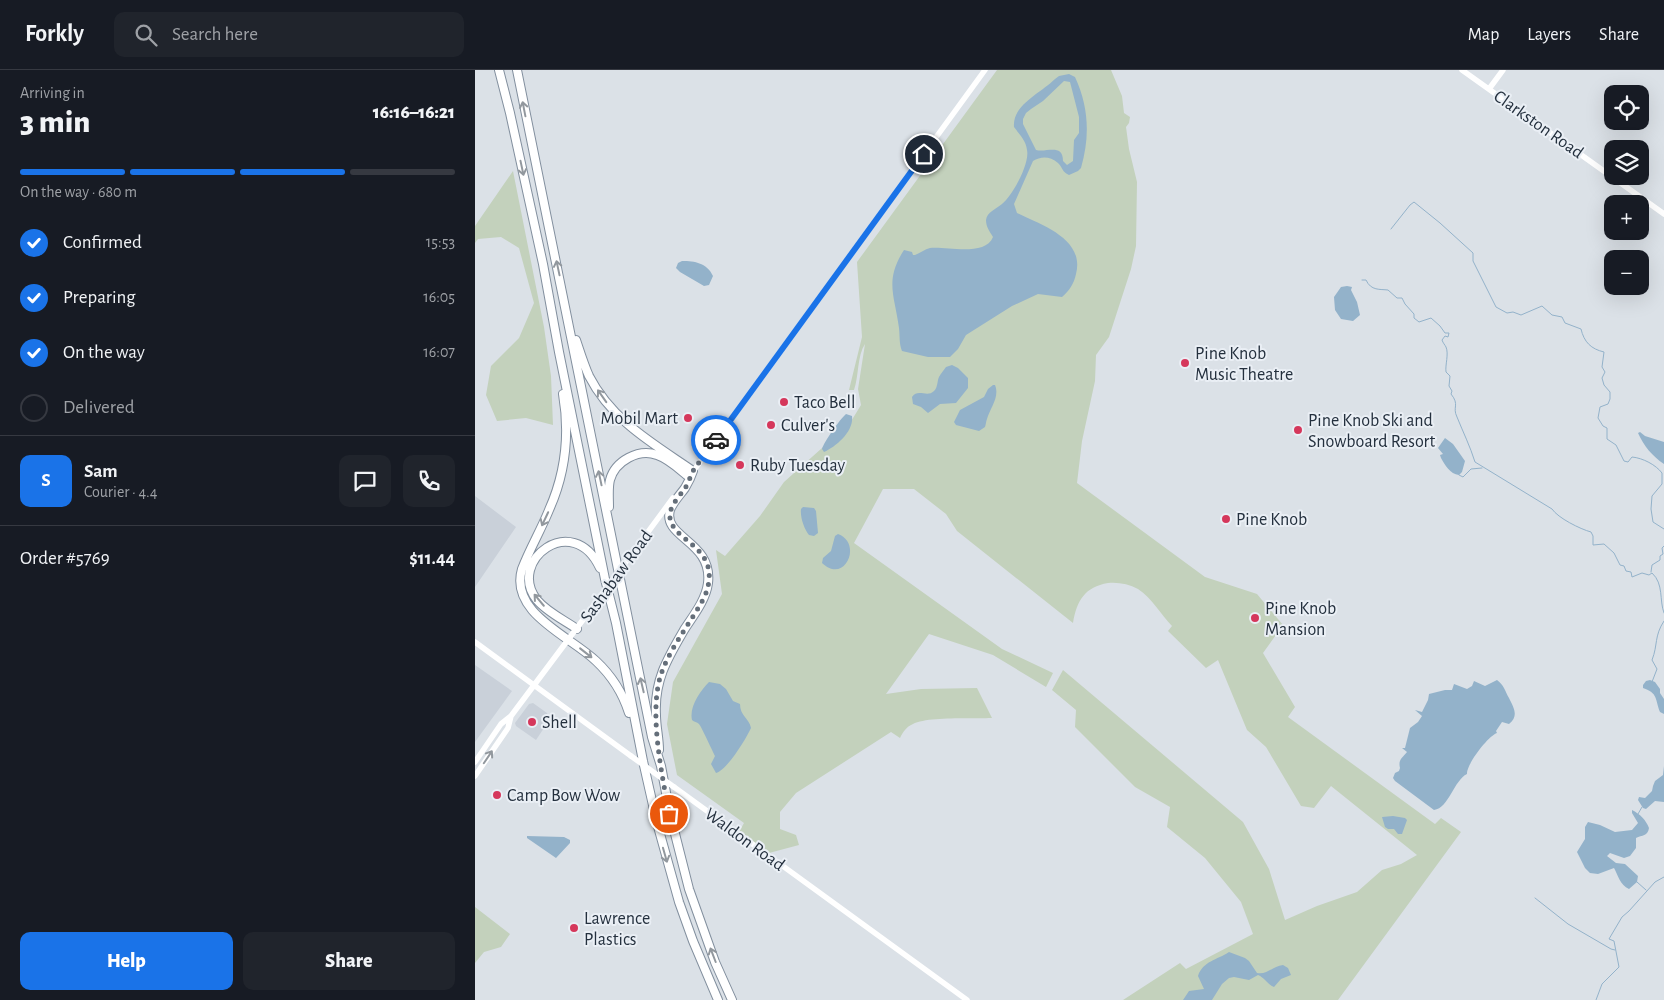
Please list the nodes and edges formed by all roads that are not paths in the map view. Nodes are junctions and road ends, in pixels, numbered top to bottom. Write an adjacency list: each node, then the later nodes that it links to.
1 (499, 70): 9 (highway, one-way to 9)
2 (517, 70): 8 (highway, one-way to 2)
3 (985, 70): 10 (main road, Sashabaw Road)
4 (1462, 70): 6 (main road, Clarkston Road)
5 (1503, 70): 6 (main road)
6 (1489, 90): 7 (main road, Clarkston Road)
7 (1664, 214)
8 (564, 298): 10 (highway, one-way to 8); 11 (highway, one-way to 8)
9 (559, 352): 12 (highway); 14 (highway, one-way to 14)
10 (691, 474): 11 (highway); 13 (main road, Sashabaw Road, bridge); 22 (highway)
11 (610, 526): 22 (highway, one-way to 11)
12 (605, 579): 13 (highway, one-way to 12); 20 (highway)
13 (577, 629): 14 (main road, Sashabaw Road)
14 (569, 640): 16 (main road, Sashabaw Road); 20 (highway, one-way to 20)
15 (475, 642): 16 (main road, Waldon Road)
16 (534, 685): 17 (main road, Sashabaw Road); 26 (main road, Waldon Road, bridge)
17 (511, 716): 18 (main road, Sashabaw Road); 19 (main road, Sashabaw Road)
18 (492, 738): 19 (main road); 21 (main road, Sashabaw Road)
19 (498, 742): 23 (main road, Sashabaw Road, one-way to 19)
20 (642, 756): 24 (highway, one-way to 24)
21 (475, 762)
22 (661, 766): 25 (highway, one-way to 22)
23 (475, 776)
24 (718, 1000)
25 (732, 1000)
26 (967, 1000)

